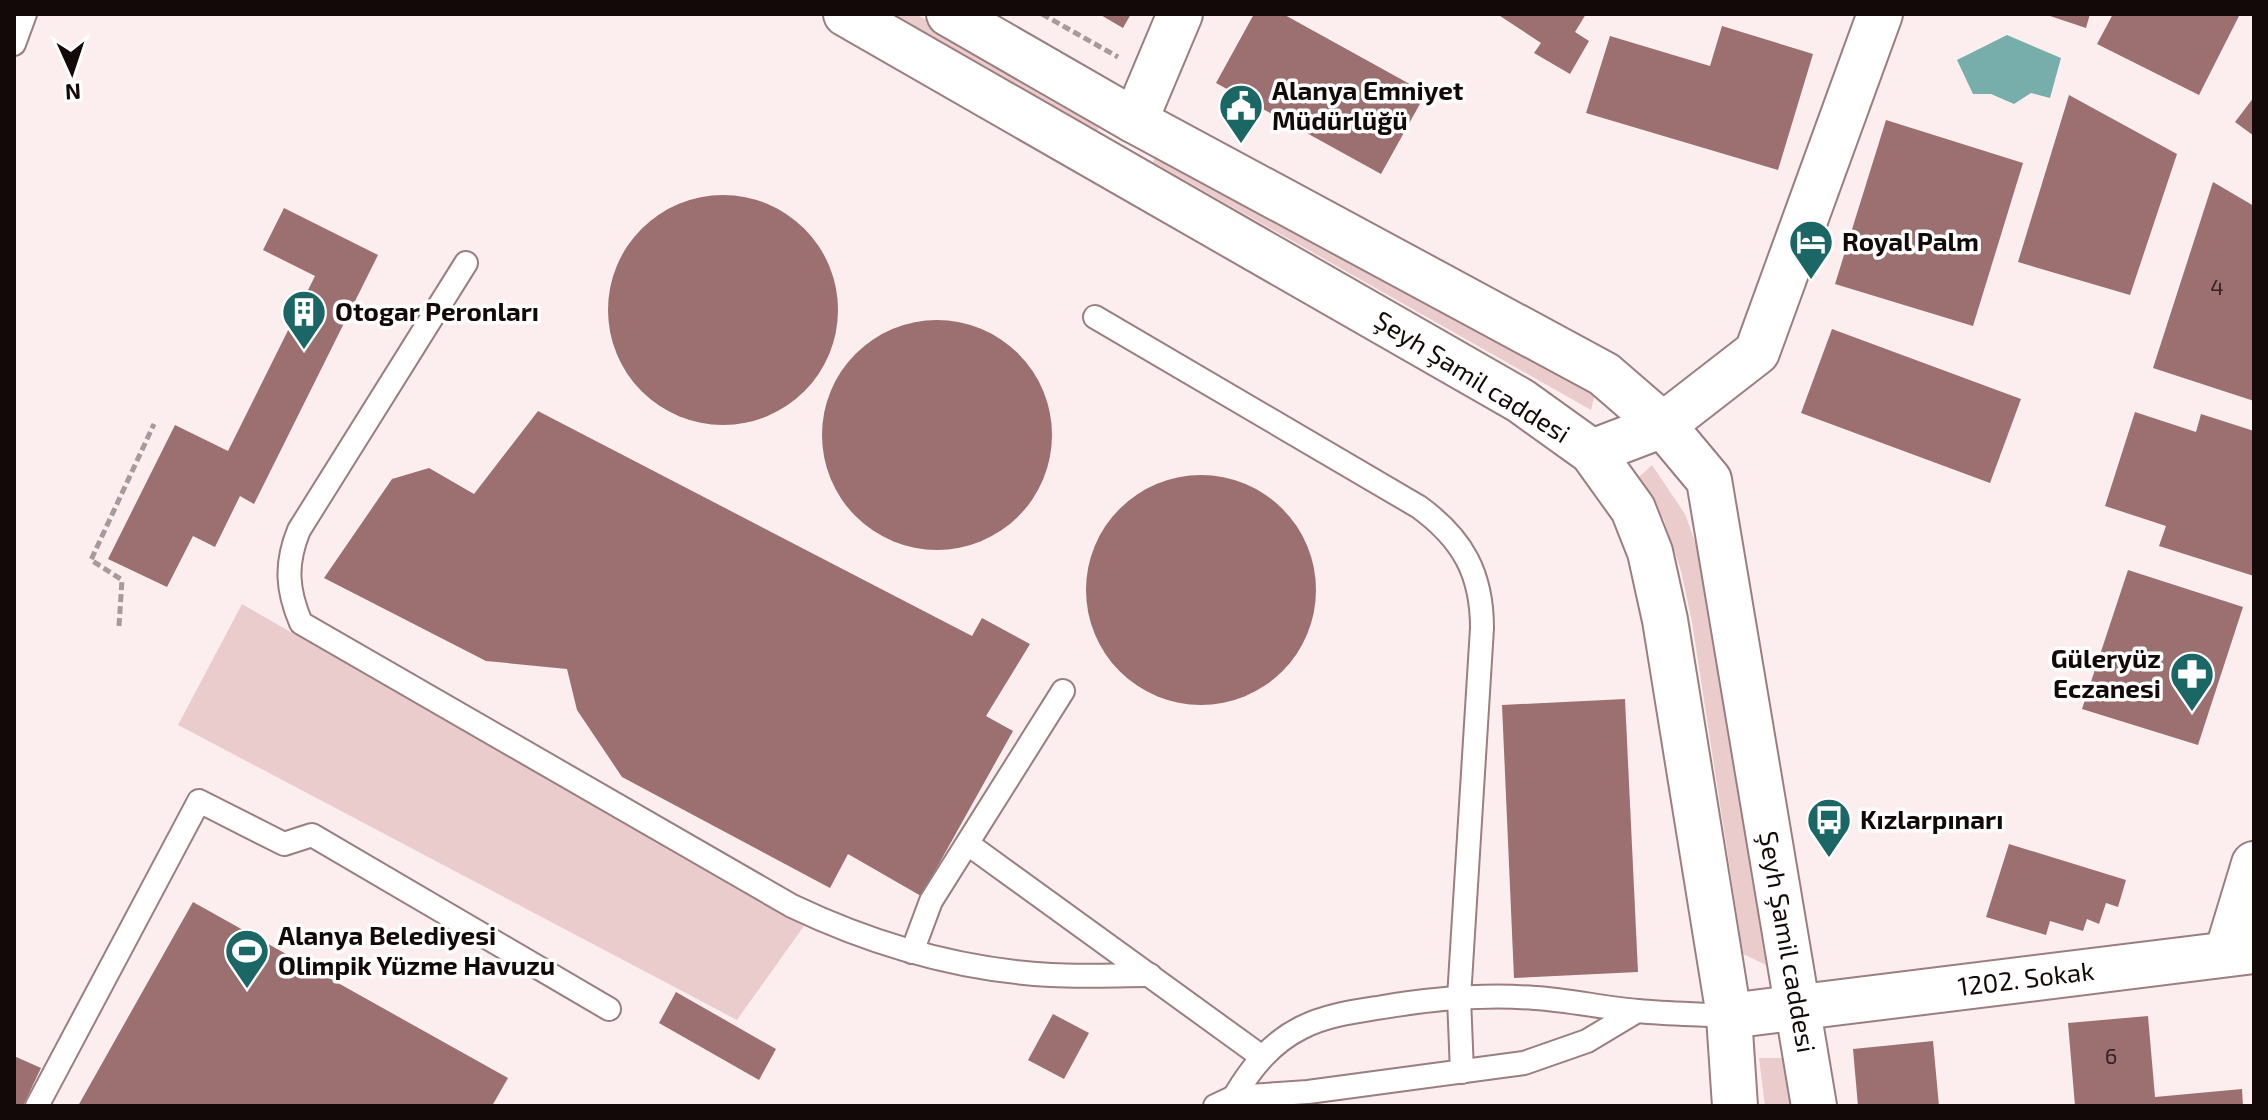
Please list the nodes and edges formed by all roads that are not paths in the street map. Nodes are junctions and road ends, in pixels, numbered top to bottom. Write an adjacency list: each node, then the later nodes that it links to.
1 (25, 14): 6 (lane)
2 (846, 14): 8 (main road, Şeyh Şamil caddesi)
3 (949, 14): 7 (main road, Şeyh Şamil caddesi)
4 (1180, 14): 7 (main road)
5 (1880, 14): 11 (main road)
6 (14, 44)
7 (1135, 121): 8 (main road); 11 (main road, Şeyh Şamil caddesi)
8 (1114, 167): 12 (main road, Şeyh Şamil caddesi)
9 (466, 263): 16 (lane)
10 (1095, 317): 19 (lane)
11 (1663, 425): 12 (main road); 20 (main road, Şeyh Şamil caddesi)
12 (1592, 452): 23 (main road, Şeyh Şamil caddesi)
13 (1063, 691): 14 (lane)
14 (968, 844): 16 (lane); 18 (lane)
15 (2254, 864): 17 (main road)
16 (912, 952): 18 (lane)
17 (2241, 952): 20 (main road, 1202. Sokak)
18 (1150, 975): 24 (lane)
19 (1459, 998): 22 (lane); 24 (lane); 25 (lane)
20 (1798, 1008): 23 (main road, 1202. Sokak); 29 (main road, Şeyh Şamil caddesi)
21 (609, 1009): 27 (lane)
22 (1637, 1011): 23 (lane); 25 (lane)
23 (1729, 1016): 28 (main road, Şeyh Şamil caddesi)
24 (1262, 1057): 26 (lane)
25 (1462, 1072): 26 (lane)
26 (1225, 1101)
27 (37, 1106)
28 (1735, 1106)
29 (1814, 1106)

